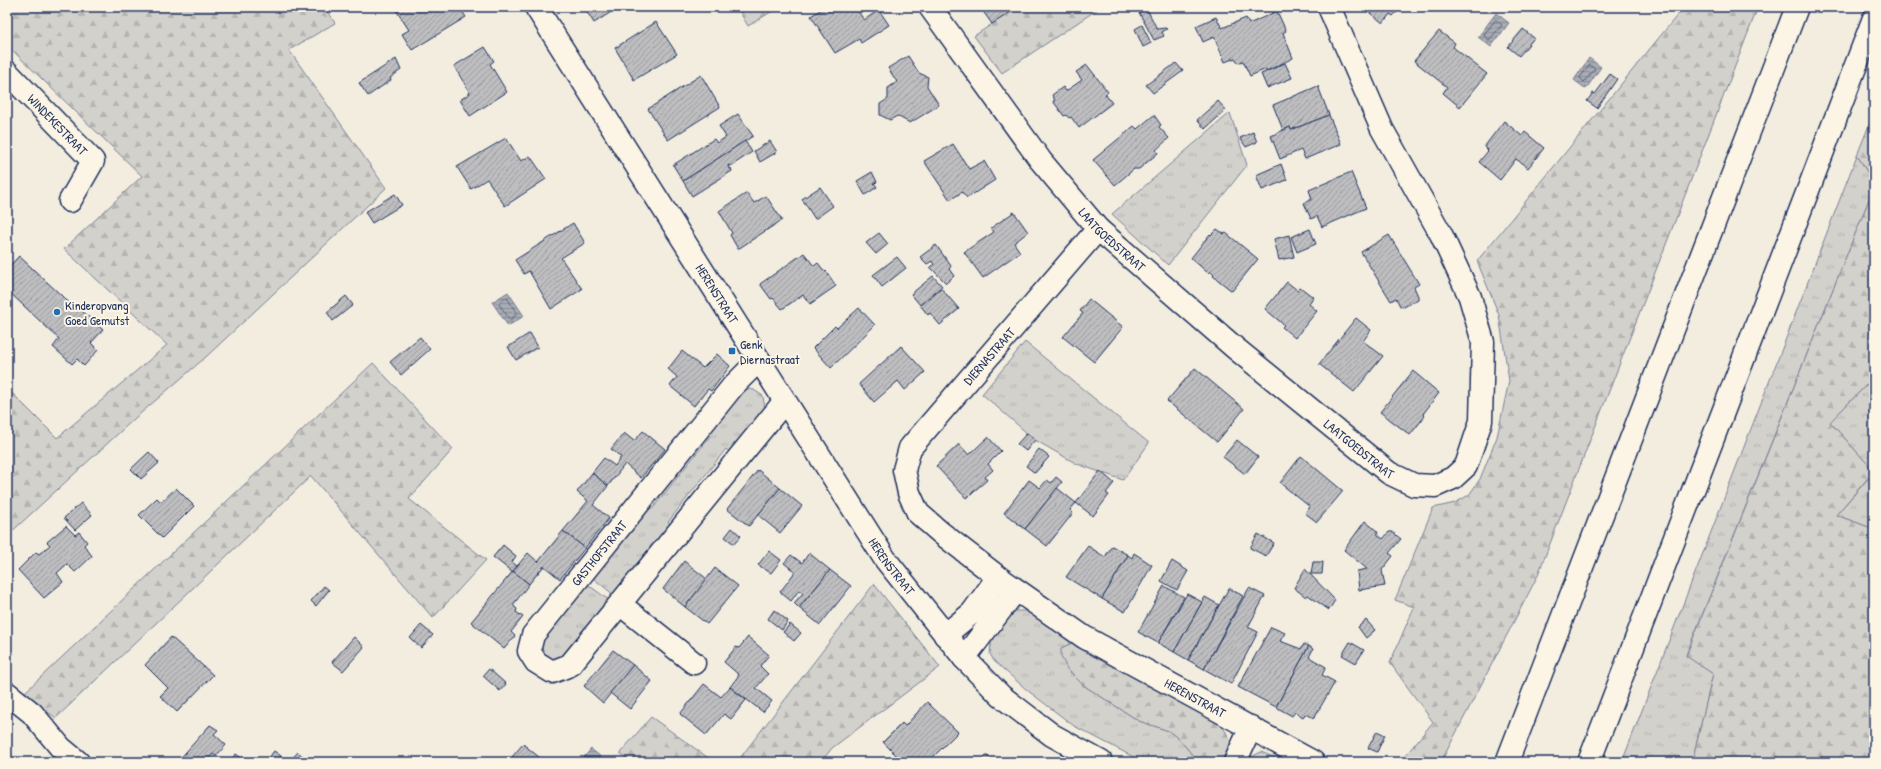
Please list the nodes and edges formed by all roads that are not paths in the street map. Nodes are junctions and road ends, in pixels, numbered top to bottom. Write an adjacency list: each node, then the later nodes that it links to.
1 (536, 7): 9 (main road, HERENSTRAAT)
2 (930, 7): 8 (main road, LAATGOEDSTRAAT)
3 (1329, 7): 8 (main road, LAATGOEDSTRAAT)
4 (1797, 7): 24 (main road)
5 (1874, 18): 25 (main road)
6 (7, 72): 7 (main road, WINDEKESTRAAT)
7 (70, 201)
8 (1098, 229): 11 (main road, DIERNASTRAAT)
9 (759, 360): 10 (main road, HERENSTRAAT); 14 (main road, GASTHOFSTRAAT)
10 (784, 402): 14 (main road, GASTHOFSTRAAT); 15 (main road, HERENSTRAAT)
11 (909, 493): 12 (main road, HERENSTRAAT)
12 (998, 577): 13 (main road, HERENSTRAAT); 15 (main road)
13 (1017, 592): 16 (main road); 19 (main road, HERENSTRAAT)
14 (621, 605): 17 (main road)
15 (945, 635): 16 (main road, HERENSTRAAT)
16 (964, 658): 21 (main road, HERENSTRAAT)
17 (694, 663)
18 (7, 693): 20 (main road)
19 (1252, 727): 22 (main road); 23 (main road, HERENSTRAAT)
20 (78, 762)
21 (1101, 762)
22 (1235, 762)
23 (1313, 762)
24 (1507, 762)
25 (1589, 762)

